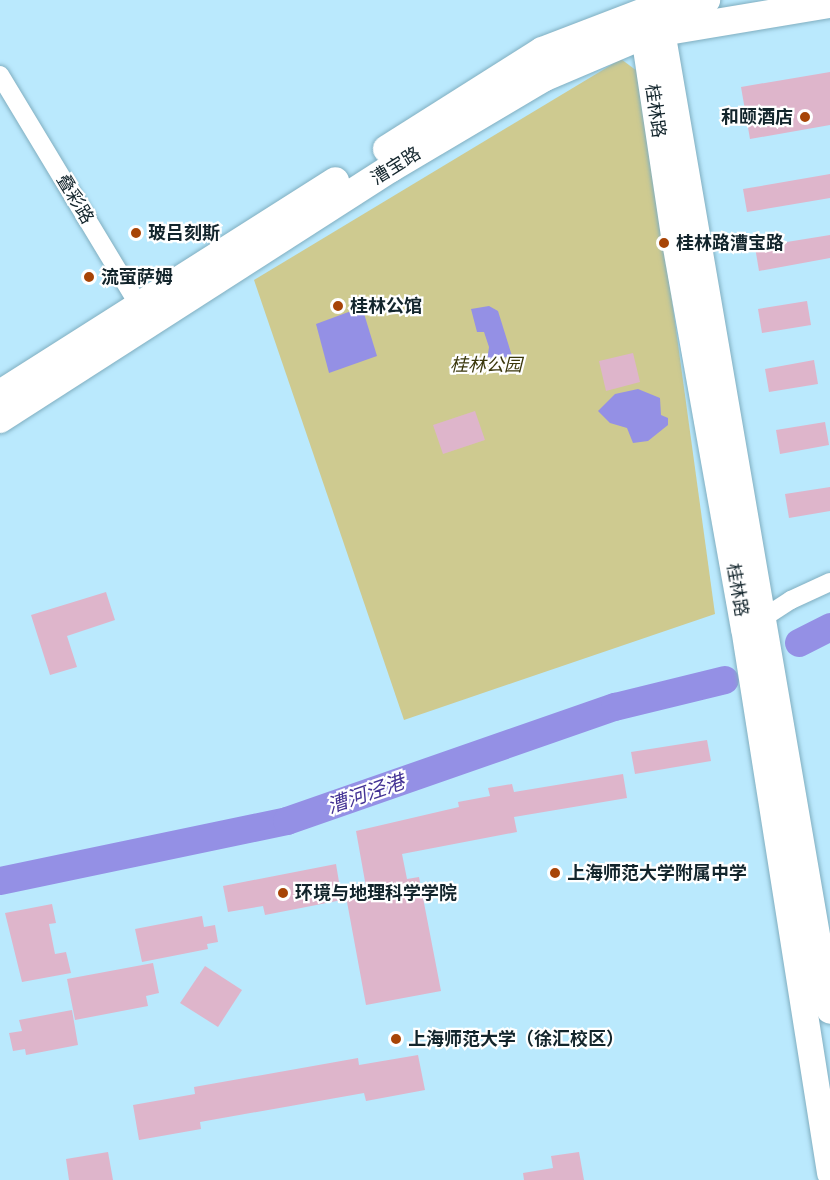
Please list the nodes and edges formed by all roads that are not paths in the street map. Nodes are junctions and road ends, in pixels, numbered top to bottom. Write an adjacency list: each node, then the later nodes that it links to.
1 (706, 0): 3 (main road, 漕宝路)
2 (830, 4): 3 (main road, 漕宝路)
3 (652, 19): 5 (main road, 漕宝路); 9 (main road, 桂林路)
4 (0, 75): 5 (street, 叠彩路)
5 (144, 314): 6 (main road, 漕宝路); 7 (main road, 漕宝路)
6 (0, 394)
7 (0, 419)
8 (830, 582): 9 (street)
9 (754, 624): 10 (main road, 桂林路); 11 (main road, 桂林路)
10 (830, 1011)
11 (830, 1173)

